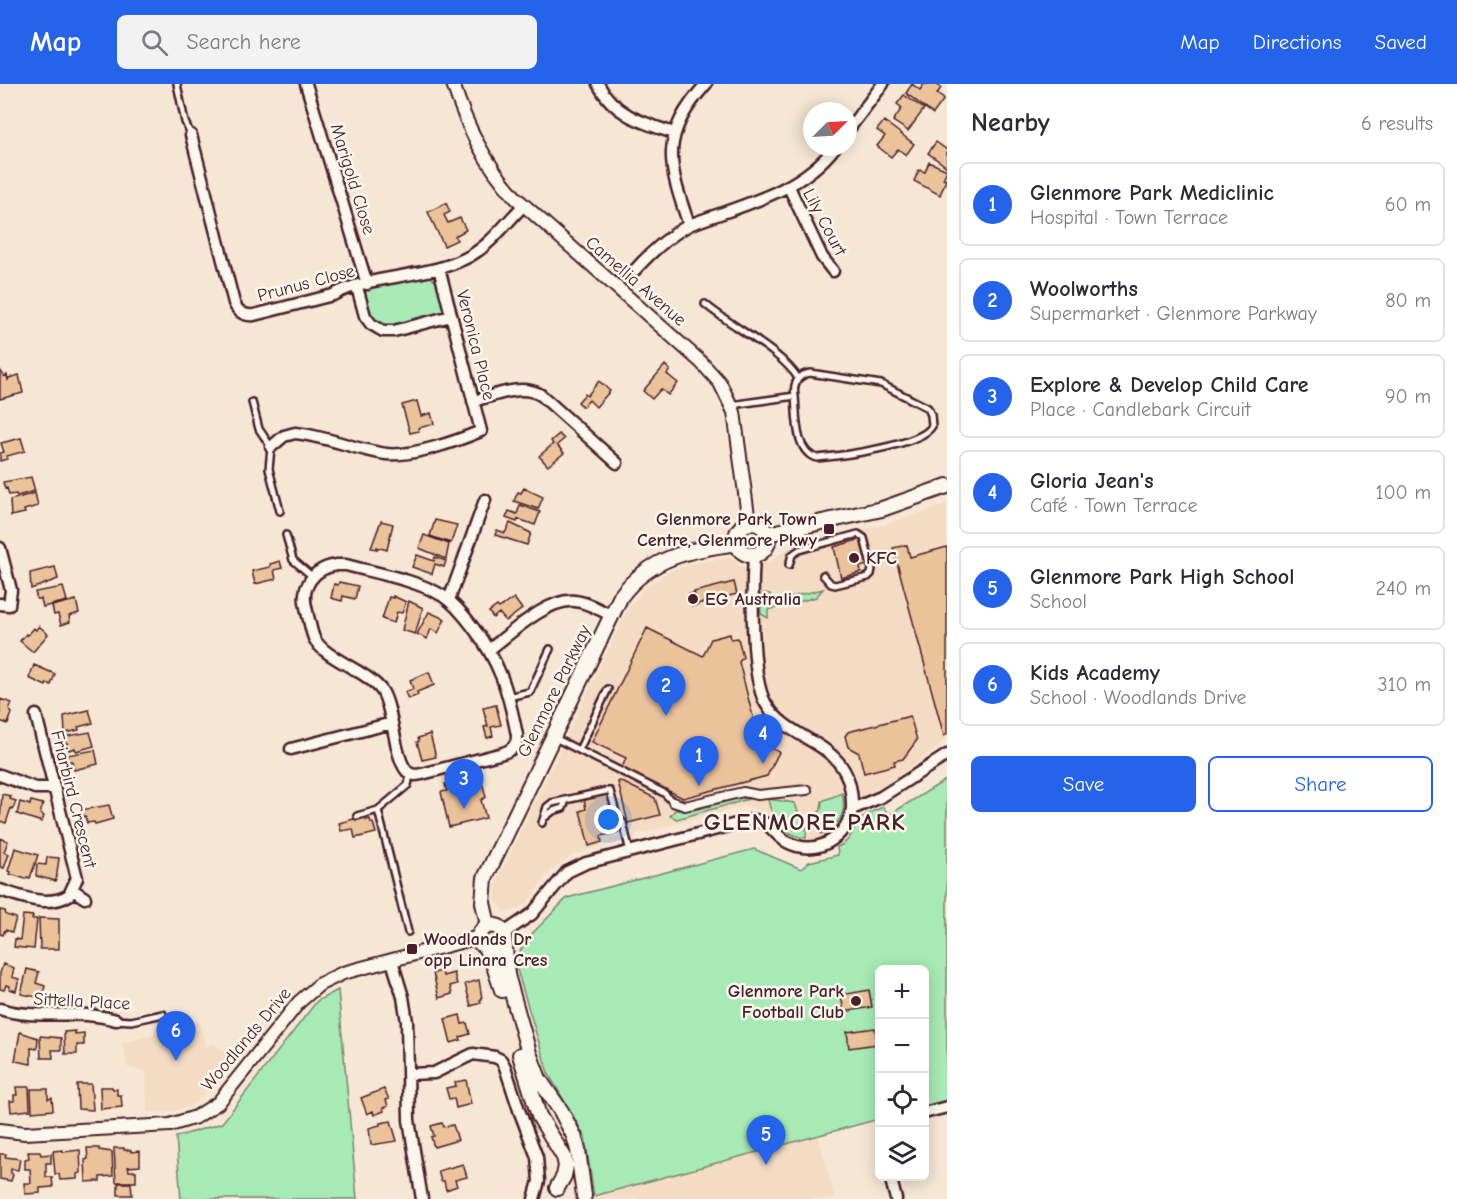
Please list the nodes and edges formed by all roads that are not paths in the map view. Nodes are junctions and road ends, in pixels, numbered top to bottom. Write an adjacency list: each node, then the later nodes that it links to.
1 (177, 84): 9 (lane, Prunus Close)
2 (306, 84): 17 (street, Marigold Close)
3 (453, 84): 12 (street, Camellia Avenue)
4 (598, 84): 8 (street)
5 (706, 84): 8 (street)
6 (882, 84): 7 (street)
7 (857, 118)
8 (674, 133): 13 (street)
9 (191, 135): 17 (street, Prunus Close)
10 (827, 156): 11 (street)
11 (789, 187): 13 (street); 16 (street, Lily Court)
12 (523, 206): 14 (street, Prunus Close); 24 (street, Camellia Avenue)
13 (689, 225): 15 (street)
14 (439, 268): 17 (street, Prunus Close); 19 (street, Veronica Place)
15 (634, 272)
16 (833, 272)
17 (362, 285): 19 (street, Marigold Close)
18 (705, 304): 20 (lane)
19 (451, 316): 22 (street, Veronica Place)
20 (798, 378): 21 (lane); 21 (lane)
21 (795, 396): 24 (lane)
22 (473, 401): 25 (street, Veronica Place); 26 (street)
23 (252, 402): 25 (lane)
24 (732, 405): 30 (street, Camellia Avenue)
25 (271, 447): 29 (lane)
26 (617, 463)
27 (947, 486): 31 (main road)
28 (484, 500): 39 (street)
29 (280, 511)
30 (749, 524): 31 (main road); 33 (main road)
31 (767, 534): 35 (main road)
32 (286, 535): 38 (lane)
33 (737, 543): 35 (main road); 41 (main road, Glenmore Parkway)
34 (0, 548): 40 (street)
35 (754, 554): 57 (street)
36 (789, 565): 37 (lane)
37 (823, 575)
38 (313, 577): 39 (street); 47 (street)
39 (449, 600): 42 (street)
40 (0, 604)
41 (611, 615): 42 (street); 48 (main road, Glenmore Parkway)
42 (489, 649): 45 (street)
43 (550, 649): 45 (lane)
44 (608, 689): 50 (lane)
45 (508, 697): 53 (street)
46 (36, 715): 54 (street, Friarbird Crescent)
47 (392, 723): 49 (street); 53 (street)
48 (552, 737): 50 (lane); 65 (main road, Glenmore Parkway)
49 (291, 749)
50 (579, 750): 56 (lane)
51 (947, 755): 57 (street)
52 (0, 775): 54 (street)
53 (410, 775): 58 (lane)
54 (54, 788): 63 (street, Friarbird Crescent)
55 (807, 790): 56 (street)
56 (673, 802)
57 (852, 809): 61 (street)
58 (378, 810): 59 (lane); 66 (lane)
59 (357, 816)
60 (542, 821): 61 (lane)
61 (631, 853): 67 (street)
62 (0, 890): 63 (street, Friarbird Crescent)
63 (72, 890): 64 (street, Friarbird Crescent)
64 (85, 898)
65 (488, 925): 67 (main road); 68 (main road)
66 (408, 932)
67 (504, 938): 68 (main road); 79 (main road)
68 (482, 943): 69 (street, Woodlands Drive); 78 (main road)
69 (392, 961): 73 (street); 76 (street, Woodlands Drive)
70 (0, 1009): 72 (street, Sittella Place)
71 (163, 1014): 72 (lane, Sittella Place)
72 (116, 1020)
73 (409, 1074): 80 (street); 81 (street)
74 (947, 1107): 75 (street)
75 (929, 1112)
76 (0, 1130)
77 (892, 1181): 82 (street)
78 (555, 1193): 79 (main road)
79 (584, 1197)
80 (422, 1199)
81 (534, 1199)
82 (896, 1199)

